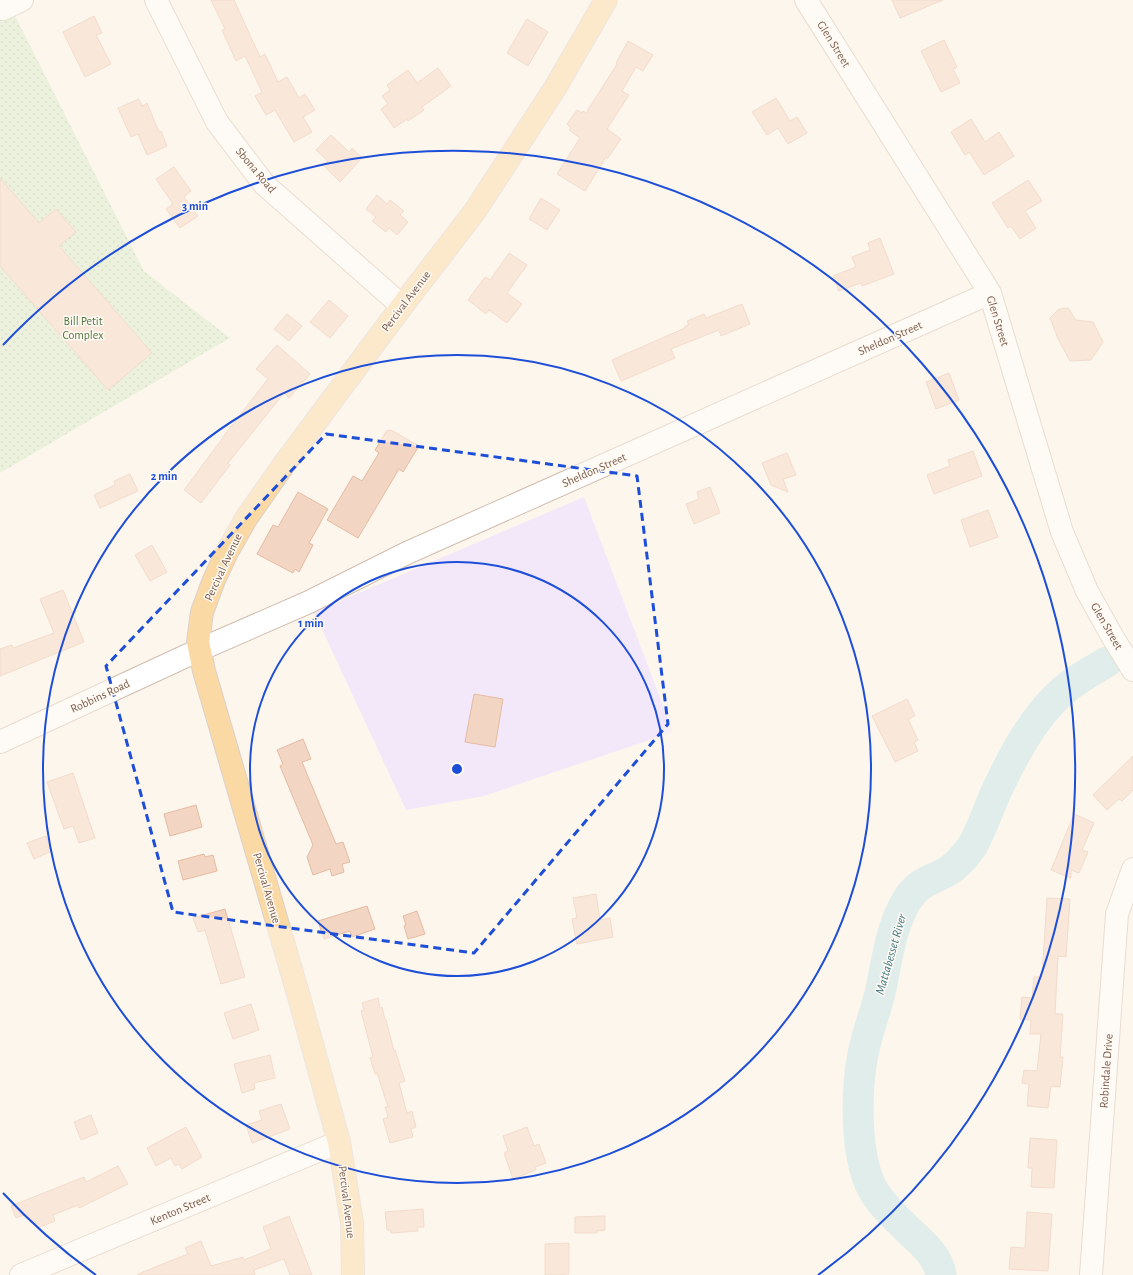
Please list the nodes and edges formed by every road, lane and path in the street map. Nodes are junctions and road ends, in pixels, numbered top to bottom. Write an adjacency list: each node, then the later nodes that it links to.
1 (22, 0): 5 (street)
2 (156, 0): 7 (street, Sbona Road)
3 (606, 0): 7 (main road, Percival Avenue)
4 (806, 0): 6 (street, Glen Street)
5 (0, 9)
6 (990, 293): 8 (street, Sheldon Street); 9 (street, Glen Street)
7 (402, 306): 8 (main road, Percival Avenue)
8 (199, 650): 10 (street, Robbins Road); 12 (main road, Percival Avenue)
9 (1133, 670)
10 (0, 742)
11 (1133, 869): 15 (street, Robindale Drive)
12 (339, 1142): 13 (street, Kenton Street); 14 (main road, Percival Avenue)
13 (21, 1275)
14 (353, 1275)
15 (1091, 1275)

